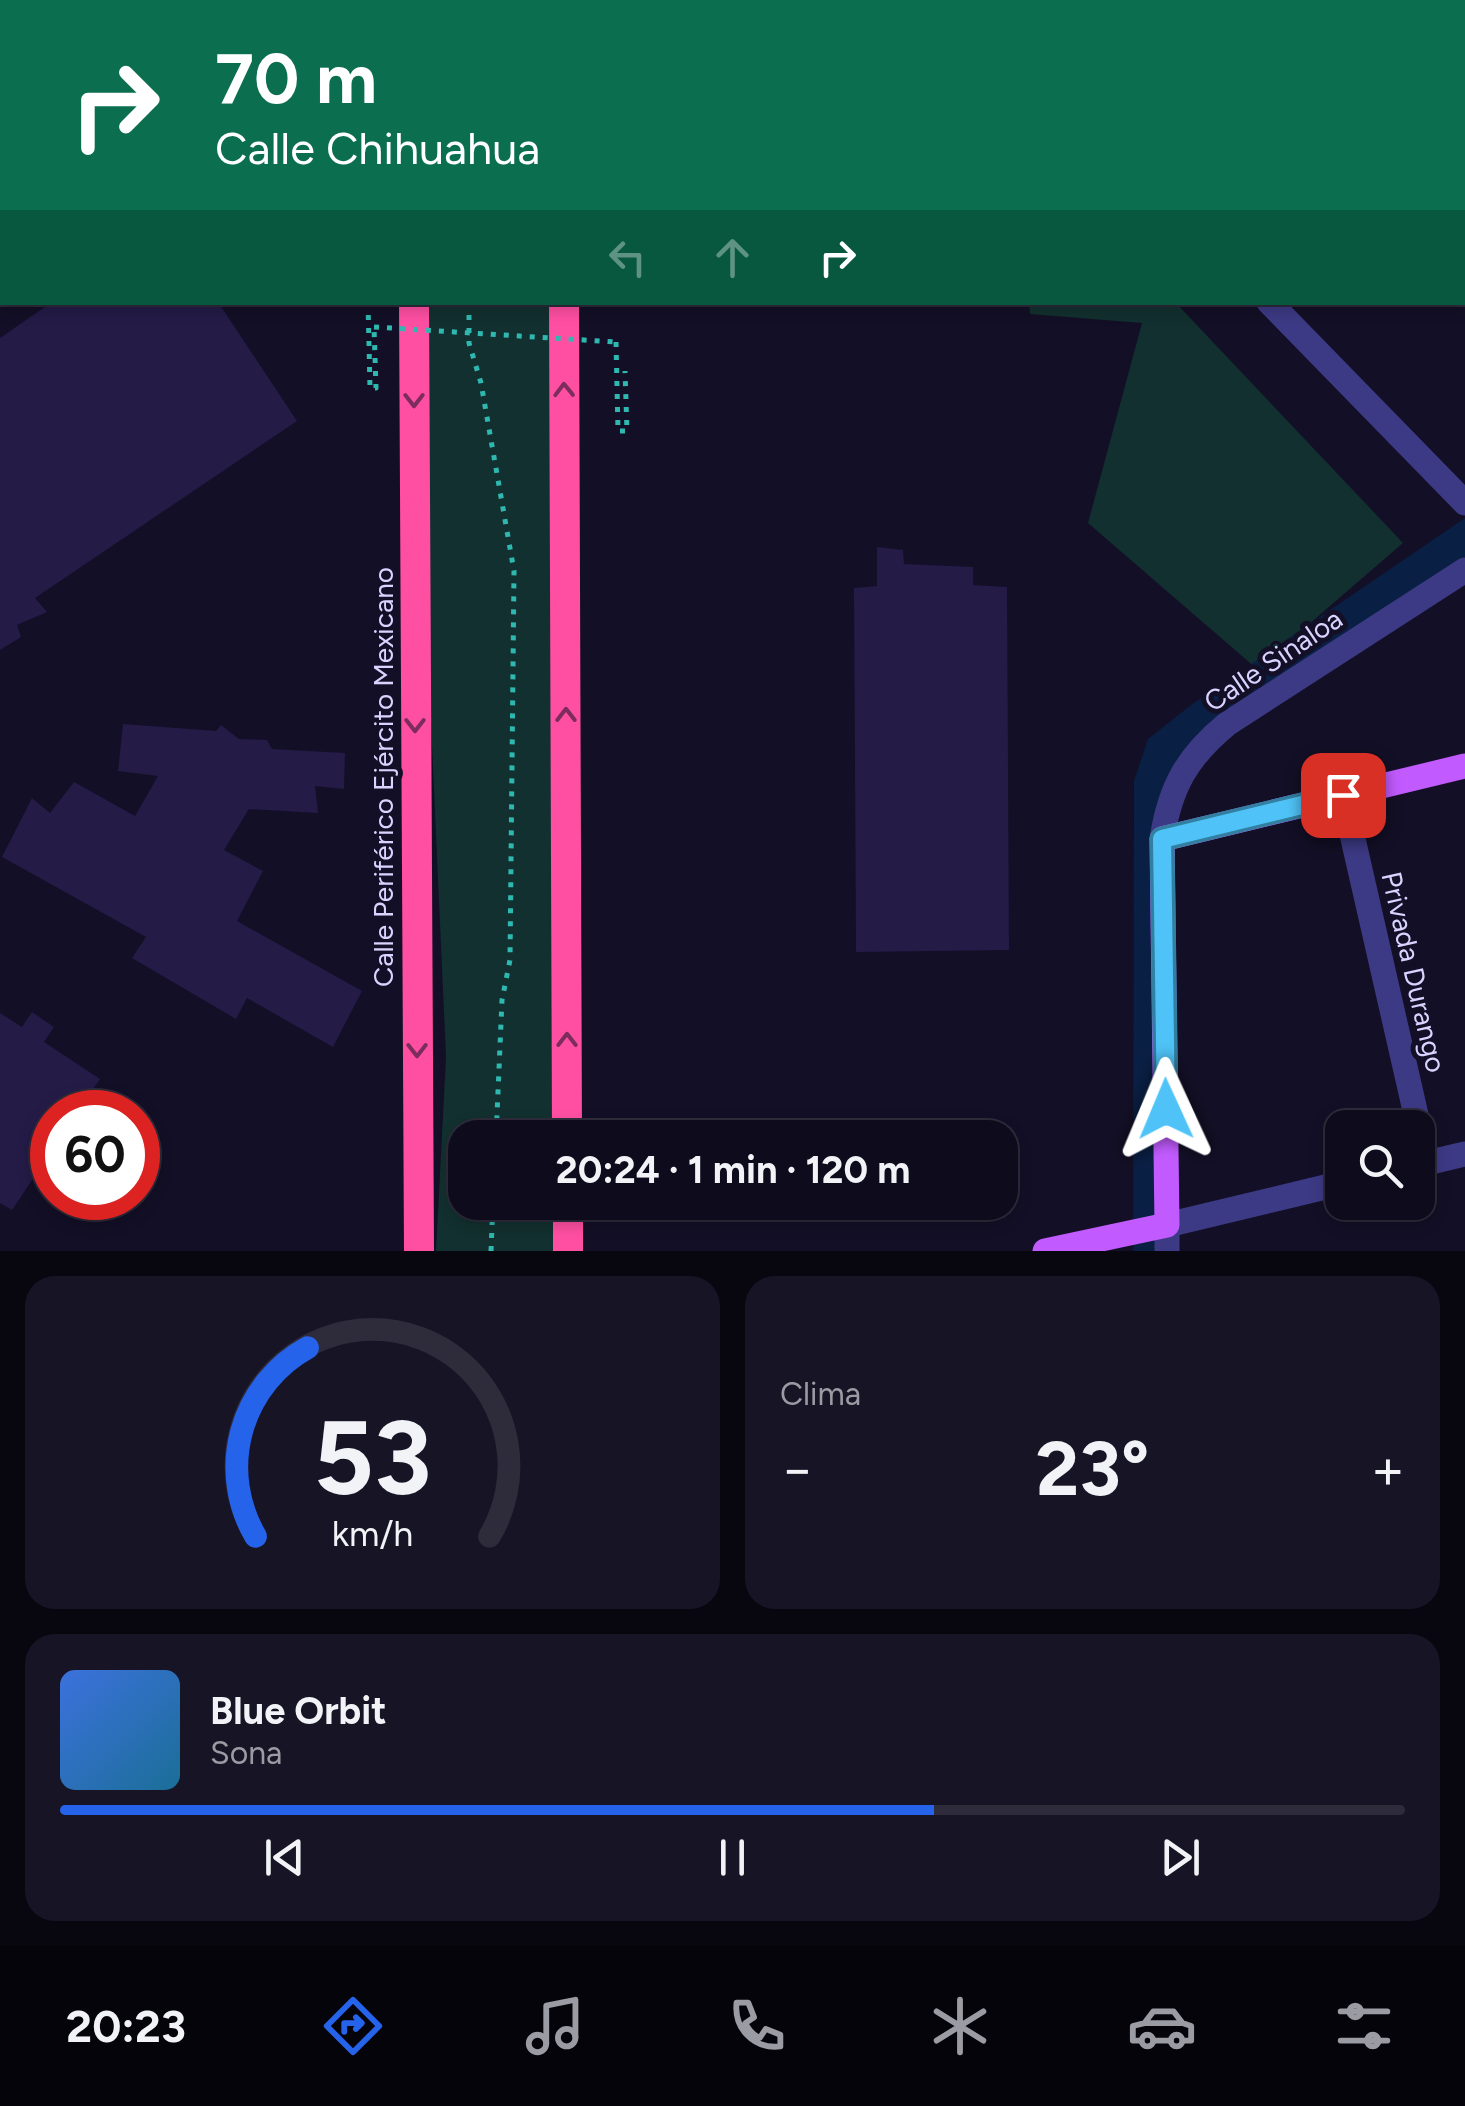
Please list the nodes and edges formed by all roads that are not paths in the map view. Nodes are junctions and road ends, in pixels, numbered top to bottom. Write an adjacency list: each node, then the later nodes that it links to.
1 (414, 305): 16 (highway, Calle Periférico Ejército Mexicano, one-way to 16)
2 (564, 305): 10 (highway, one-way to 2)
3 (1271, 305): 4 (street)
4 (1465, 501)
5 (1465, 570): 8 (street, Calle Sinaloa)
6 (1465, 766): 7 (main road)
7 (1343, 795): 8 (main road); 9 (street, Privada Durango)
8 (1162, 839): 15 (main road)
9 (1410, 1110)
10 (568, 1120)
11 (1465, 1154): 12 (street)
12 (1435, 1161)
13 (1325, 1188): 15 (street)
14 (568, 1220): 17 (highway)
15 (1162, 1235): 18 (main road)
16 (419, 1251)
17 (568, 1251)
18 (1045, 1251)

